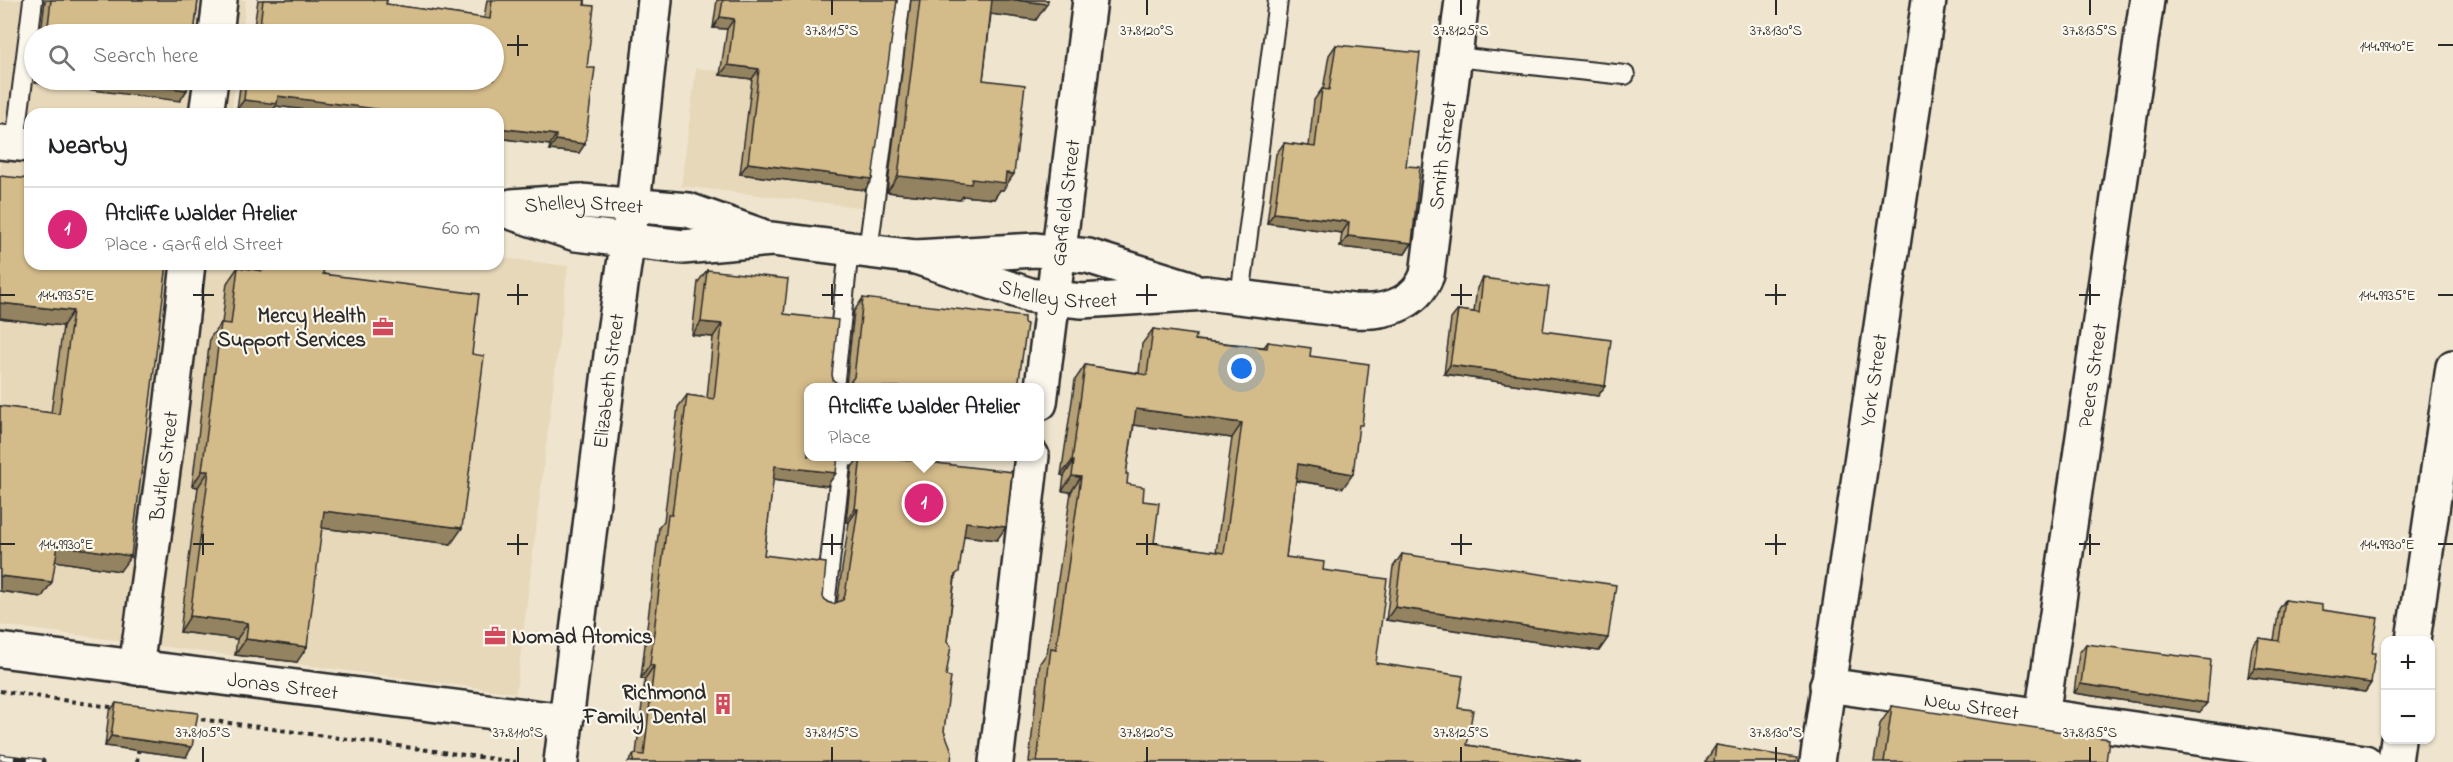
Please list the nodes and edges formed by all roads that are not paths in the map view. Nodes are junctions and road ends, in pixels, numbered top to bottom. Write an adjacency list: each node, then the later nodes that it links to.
1 (33, 0): 10 (lane)
2 (220, 0): 11 (street)
3 (655, 0): 18 (street, Elizabeth Street)
4 (901, 0): 23 (lane)
5 (1090, 0): 24 (street, Garfield Street)
6 (1278, 0): 28 (lane)
7 (1462, 0): 12 (street, Smith Street)
8 (1929, 0): 42 (street, York Street)
9 (2147, 0): 43 (street, Peers Street)
10 (30, 24)
11 (217, 24)
12 (1455, 57): 14 (lane); 30 (street, Smith Street)
13 (24, 72): 17 (lane)
14 (1625, 75)
15 (210, 90): 16 (street)
16 (207, 108)
17 (15, 144)
18 (633, 206): 19 (street, Shelley Street); 21 (street, Shelley Street); 22 (street, Elizabeth Street)
19 (504, 207)
20 (504, 209): 22 (street, Shelley Street)
21 (772, 239): 22 (street, Shelley Street); 23 (street, Shelley Street)
22 (628, 240): 44 (street, Elizabeth Street)
23 (859, 250): 25 (street, Shelley Street); 32 (lane)
24 (1059, 253): 25 (street, Shelley Street); 27 (street, Shelley Street); 29 (street, Garfield Street)
25 (916, 257): 29 (street, Shelley Street)
26 (187, 270): 41 (street, Butler Street)
27 (1206, 293): 28 (street, Shelley Street); 29 (street, Shelley Street)
28 (1240, 297): 30 (street, Shelley Street)
29 (1053, 298): 33 (street, Garfield Street)
30 (1405, 302)
31 (2453, 367): 39 (street)
32 (835, 383)
33 (1042, 383)
34 (841, 461): 38 (lane)
35 (888, 461): 36 (lane)
36 (896, 462)
37 (1024, 470): 47 (street)
38 (825, 606)
39 (2414, 636)
40 (0, 651): 41 (street, Jonas Street)
41 (136, 668): 44 (street, Jonas Street)
42 (1827, 685): 43 (street, New Street); 48 (street, York Street)
43 (2042, 716): 49 (street, New Street)
44 (566, 721): 46 (street, Elizabeth Street)
45 (2397, 744): 50 (street)
46 (561, 762)
47 (996, 762)
48 (1817, 762)
49 (2365, 762)
50 (2395, 762)

